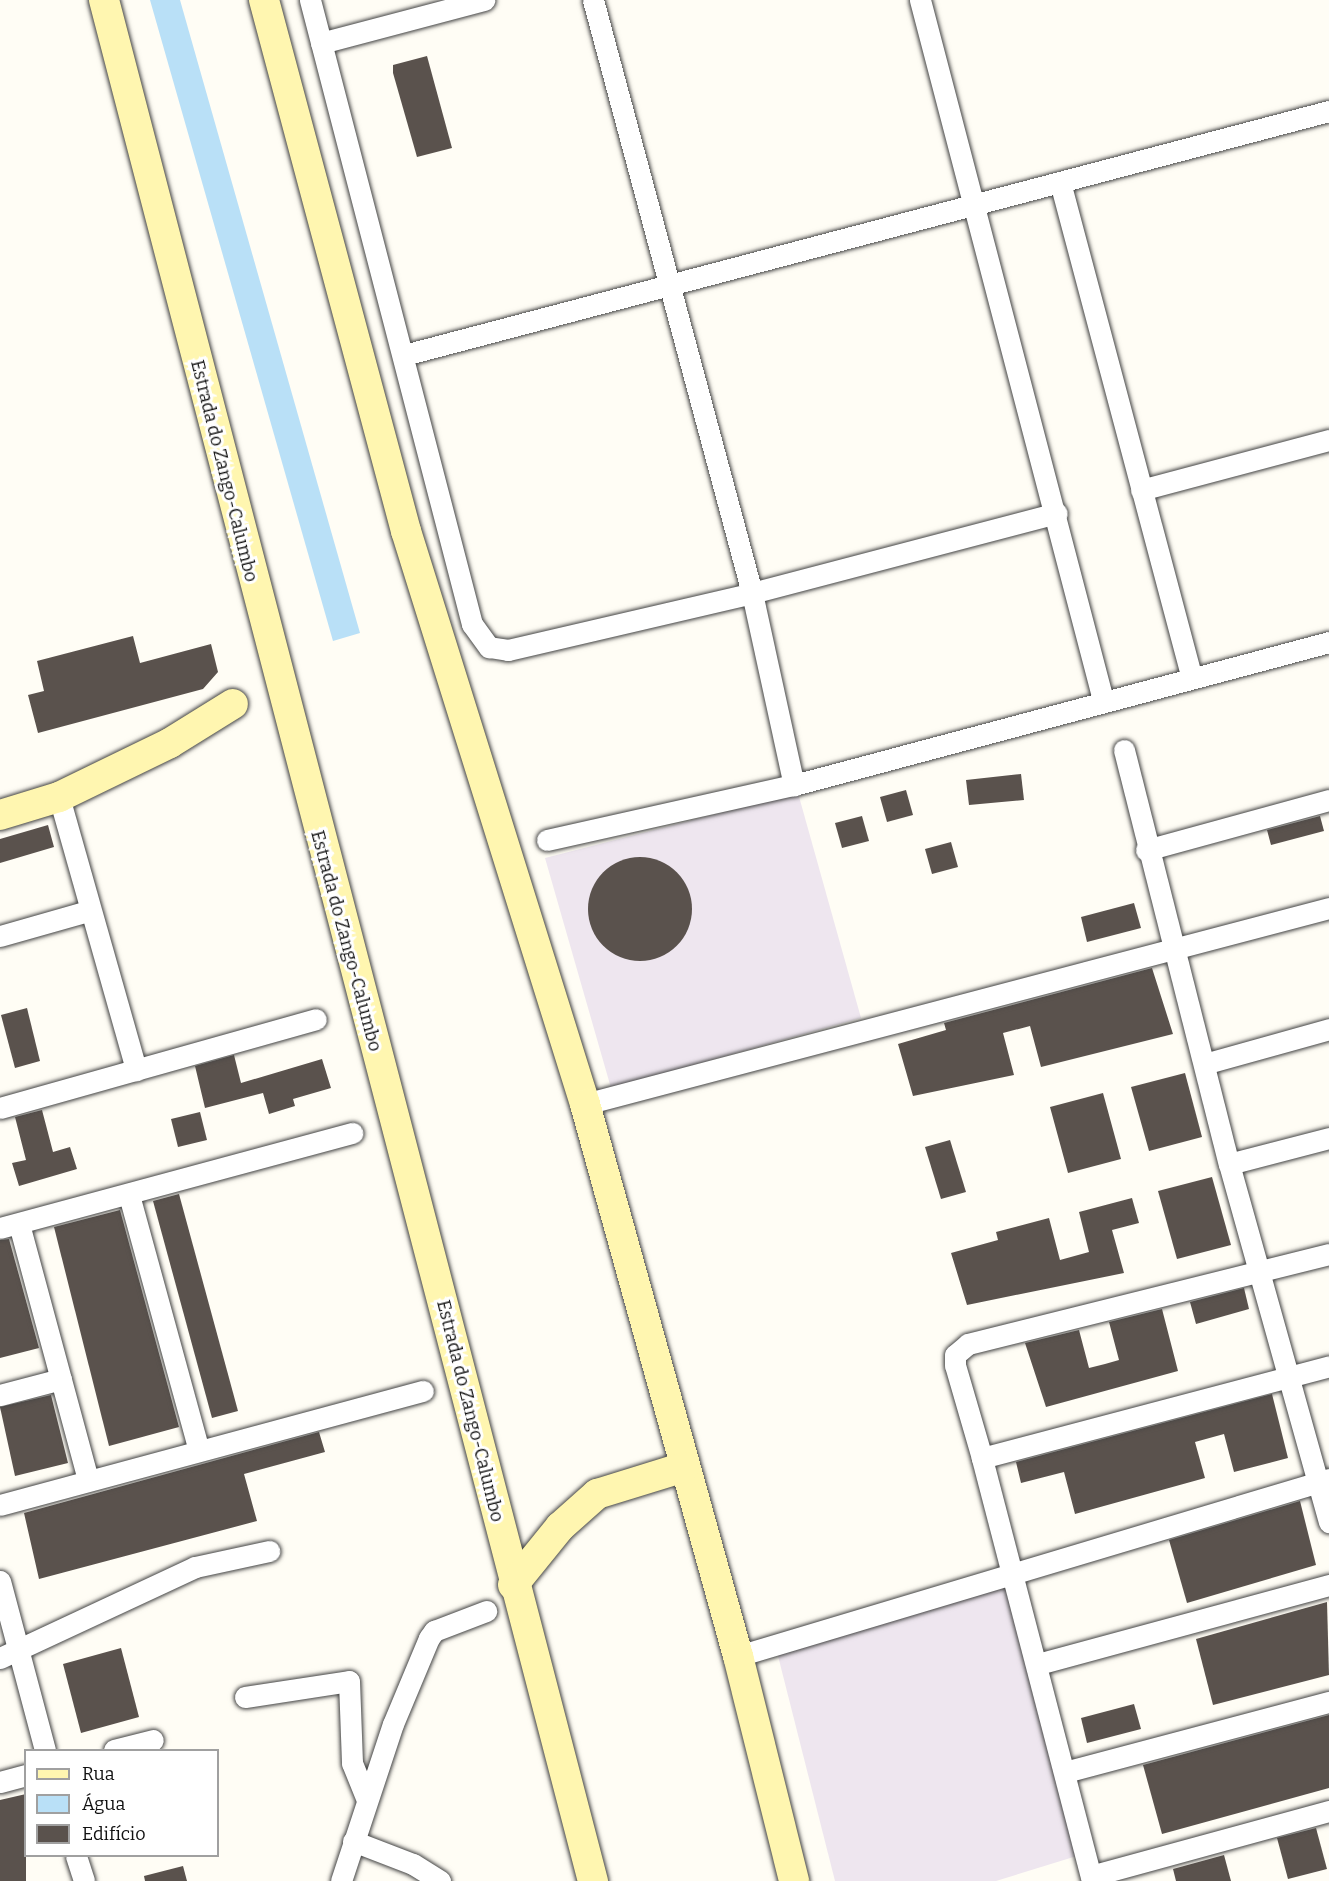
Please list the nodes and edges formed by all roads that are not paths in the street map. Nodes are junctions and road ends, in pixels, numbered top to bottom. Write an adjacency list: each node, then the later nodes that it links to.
1 (104, 0): 60 (main road, Estrada do Zango-Calumbo)
2 (264, 0): 36 (main road)
3 (310, 0): 7 (street)
4 (484, 0): 7 (street)
5 (593, 0): 11 (street)
6 (920, 0): 10 (street)
7 (321, 43): 12 (street)
8 (1329, 111): 9 (street)
9 (1060, 182): 10 (street); 14 (street)
10 (975, 204): 11 (street); 15 (street)
11 (669, 286): 12 (street); 16 (street)
12 (404, 355): 16 (street)
13 (1329, 440): 14 (street)
14 (1141, 490): 18 (street)
15 (1057, 513): 16 (street); 19 (street)
16 (752, 593): 22 (street)
17 (1329, 642): 18 (street)
18 (1191, 675): 19 (street)
19 (1103, 700): 22 (street)
20 (233, 704): 23 (main road)
21 (1124, 750): 27 (street)
22 (794, 785): 26 (street)
23 (59, 797): 25 (main road); 29 (street)
24 (1329, 800): 27 (street)
25 (0, 815)
26 (547, 840)
27 (1146, 850): 31 (street)
28 (1329, 908): 31 (street)
29 (88, 911): 30 (street); 35 (street)
30 (0, 936)
31 (1172, 949): 34 (street); 36 (street)
32 (316, 1019): 35 (street)
33 (1329, 1029): 34 (street)
34 (1204, 1064): 40 (street)
35 (135, 1070): 37 (street)
36 (585, 1104): 52 (main road)
37 (0, 1108)
38 (352, 1134): 41 (street)
39 (1329, 1138): 40 (street)
40 (1229, 1164): 44 (street)
41 (129, 1195): 42 (street); 50 (street)
42 (9, 1226): 47 (street)
43 (1329, 1254): 44 (street)
44 (1259, 1273): 46 (street); 51 (street)
45 (1329, 1366): 46 (street)
46 (1287, 1377): 51 (street); 54 (street)
47 (61, 1379): 49 (street); 53 (street)
48 (423, 1390): 50 (street)
49 (0, 1395)
50 (198, 1448): 53 (street)
51 (982, 1458): 58 (street)
52 (684, 1467): 60 (main road); 64 (main road)
53 (88, 1480): 55 (street)
54 (1324, 1480): 56 (street); 58 (street)
55 (0, 1505)
56 (1329, 1522)
57 (269, 1551): 63 (street)
58 (1014, 1571): 64 (street); 65 (street)
59 (0, 1581): 63 (street)
60 (513, 1585): 82 (main road, Estrada do Zango-Calumbo)
61 (1329, 1585): 65 (street)
62 (486, 1611): 74 (street)
63 (10, 1655): 69 (street)
64 (738, 1656): 83 (main road)
65 (1038, 1664): 71 (street)
66 (245, 1697): 74 (street)
67 (1329, 1702): 71 (street)
68 (153, 1740): 70 (street)
69 (45, 1749)
70 (118, 1749)
71 (1065, 1772): 79 (street)
72 (24, 1776): 73 (street)
73 (0, 1782)
74 (367, 1800): 76 (street)
75 (1329, 1811): 79 (street)
76 (353, 1841): 78 (street); 81 (street)
77 (76, 1857): 80 (street)
78 (436, 1879)
79 (1092, 1879)
80 (84, 1881)
81 (340, 1881)
82 (593, 1881)
83 (794, 1881)

